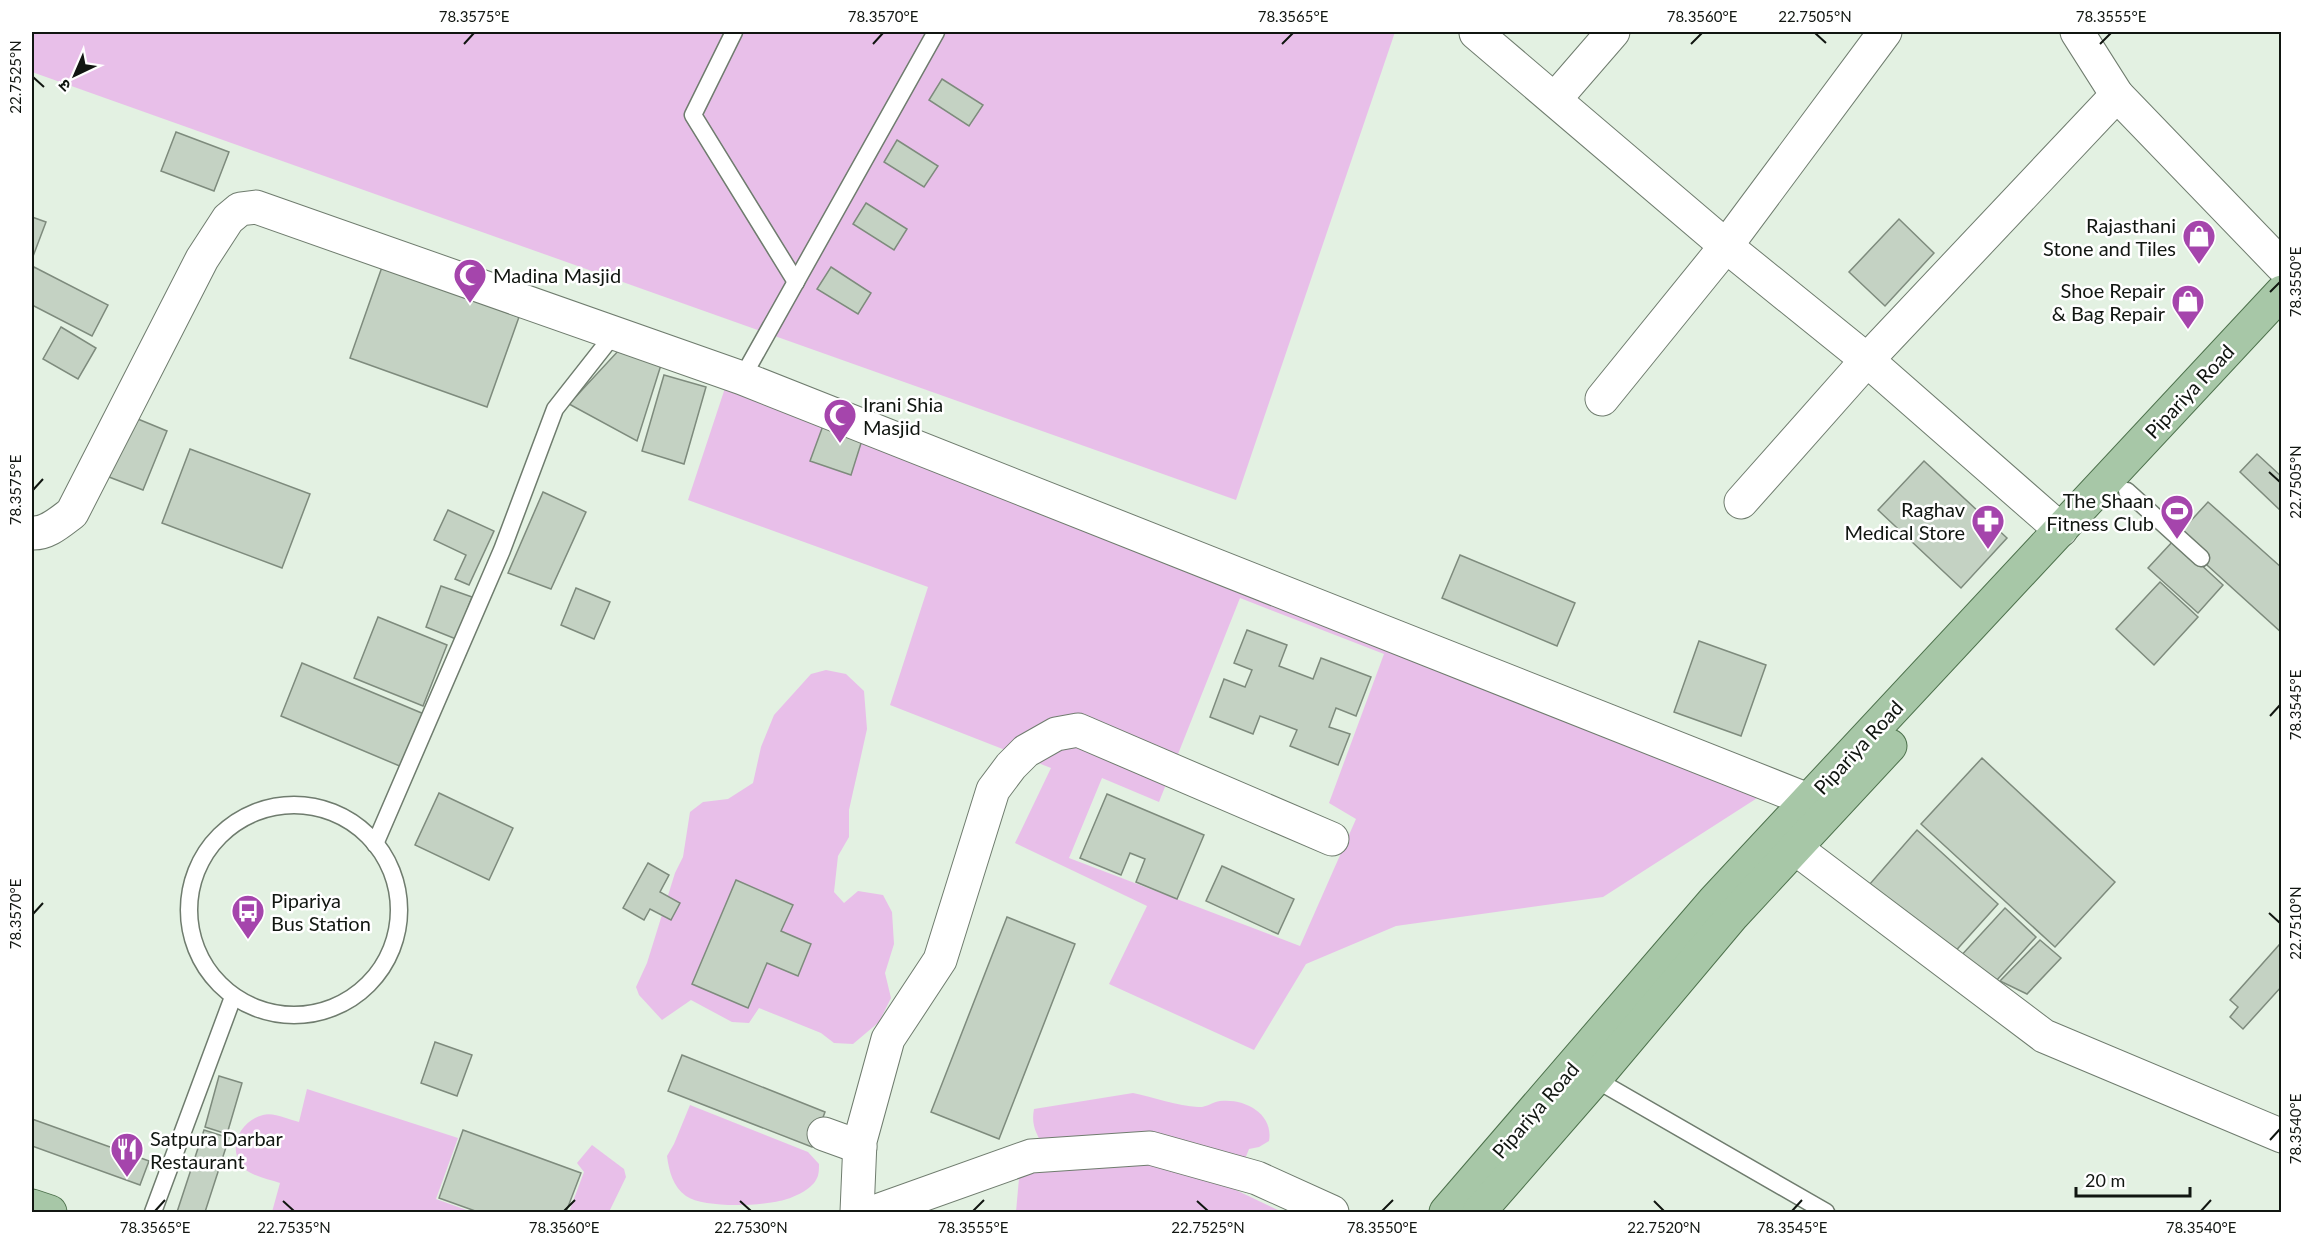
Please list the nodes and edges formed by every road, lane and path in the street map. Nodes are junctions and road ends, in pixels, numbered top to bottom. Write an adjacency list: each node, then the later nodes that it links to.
1 (734, 32): 11 (lane)
2 (936, 32): 11 (lane)
3 (1613, 32): 8 (street)
4 (1885, 32): 9 (street)
5 (2077, 32): 7 (street)
6 (1476, 33): 8 (street)
7 (2117, 95): 10 (street); 15 (street)
8 (1555, 99): 9 (street)
9 (1726, 246): 15 (street); 17 (street)
10 (2282, 266)
11 (796, 282): 16 (lane)
12 (2282, 292): 20 (main road, Pipariya Road)
13 (2282, 325): 18 (main road, Pipariya Road)
14 (614, 334): 16 (street); 21 (street); 26 (lane)
15 (1867, 360): 19 (street); 20 (street)
16 (742, 378): 23 (street)
17 (1602, 399)
18 (2127, 491): 22 (lane); 25 (main road, Pipariya Road)
19 (1741, 502)
20 (2061, 530): 23 (main road, Pipariya Road)
21 (32, 533)
22 (2201, 558)
23 (1808, 800): 25 (main road, Pipariya Road)
24 (1332, 839): 31 (street)
25 (1786, 841): 28 (main road, Pipariya Road); 30 (street); 38 (main road, Pipariya Road)
26 (375, 844): 27 (lane); 27 (lane)
27 (233, 997): 34 (lane)
28 (1595, 1079): 39 (main road, Pipariya Road); 40 (lane)
29 (824, 1134): 31 (street)
30 (2282, 1136)
31 (860, 1147): 35 (street)
32 (32, 1206): 33 (main road)
33 (50, 1212)
34 (153, 1212)
35 (857, 1212)
36 (874, 1212): 37 (street)
37 (1332, 1212)
38 (1446, 1212)
39 (1479, 1212)
40 (1826, 1212)

